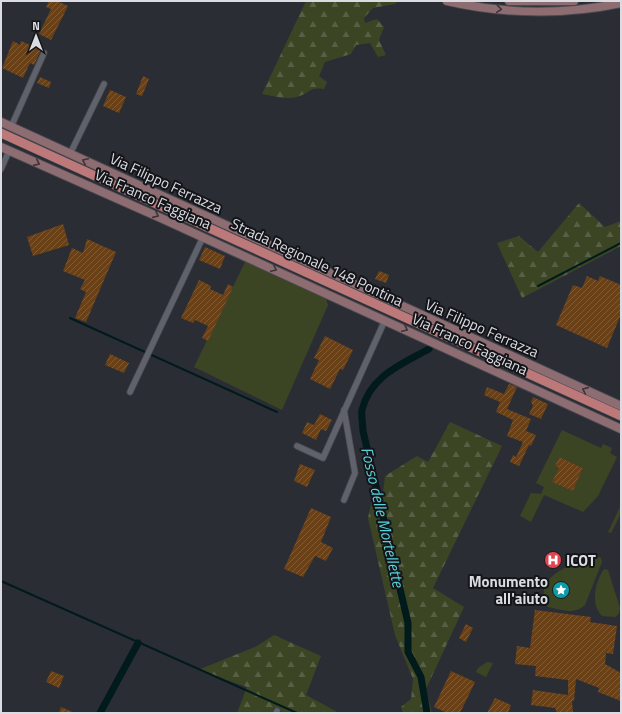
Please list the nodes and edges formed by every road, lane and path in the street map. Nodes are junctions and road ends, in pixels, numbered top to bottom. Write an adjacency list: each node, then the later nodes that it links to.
1 (446, 1): 4 (street, one-way to 4)
2 (509, 1): 3 (street)
3 (574, 1)
4 (621, 3)
5 (44, 53): 8 (street)
6 (104, 84): 12 (street)
7 (1, 122): 8 (street, Via Filippo Ferrazza)
8 (11, 127): 12 (street, Via Filippo Ferrazza)
9 (1, 133): 19 (main road, Strada Regionale 148 Pontina)
10 (1, 147): 11 (street, Via Franco Faggiana)
11 (10, 150): 13 (street); 14 (street, Via Franco Faggiana, one-way to 14)
12 (70, 154): 17 (street, Via Filippo Ferrazza, one-way to 12)
13 (1, 169)
14 (203, 237): 15 (street, Via Franco Faggiana, one-way to 15); 16 (street)
15 (385, 320): 18 (street); 20 (street, Via Franco Faggiana, one-way to 20)
16 (130, 392)
17 (621, 406)
18 (344, 410): 21 (street); 22 (street)
19 (621, 416)
20 (621, 429)
21 (297, 446)
22 (344, 500)

